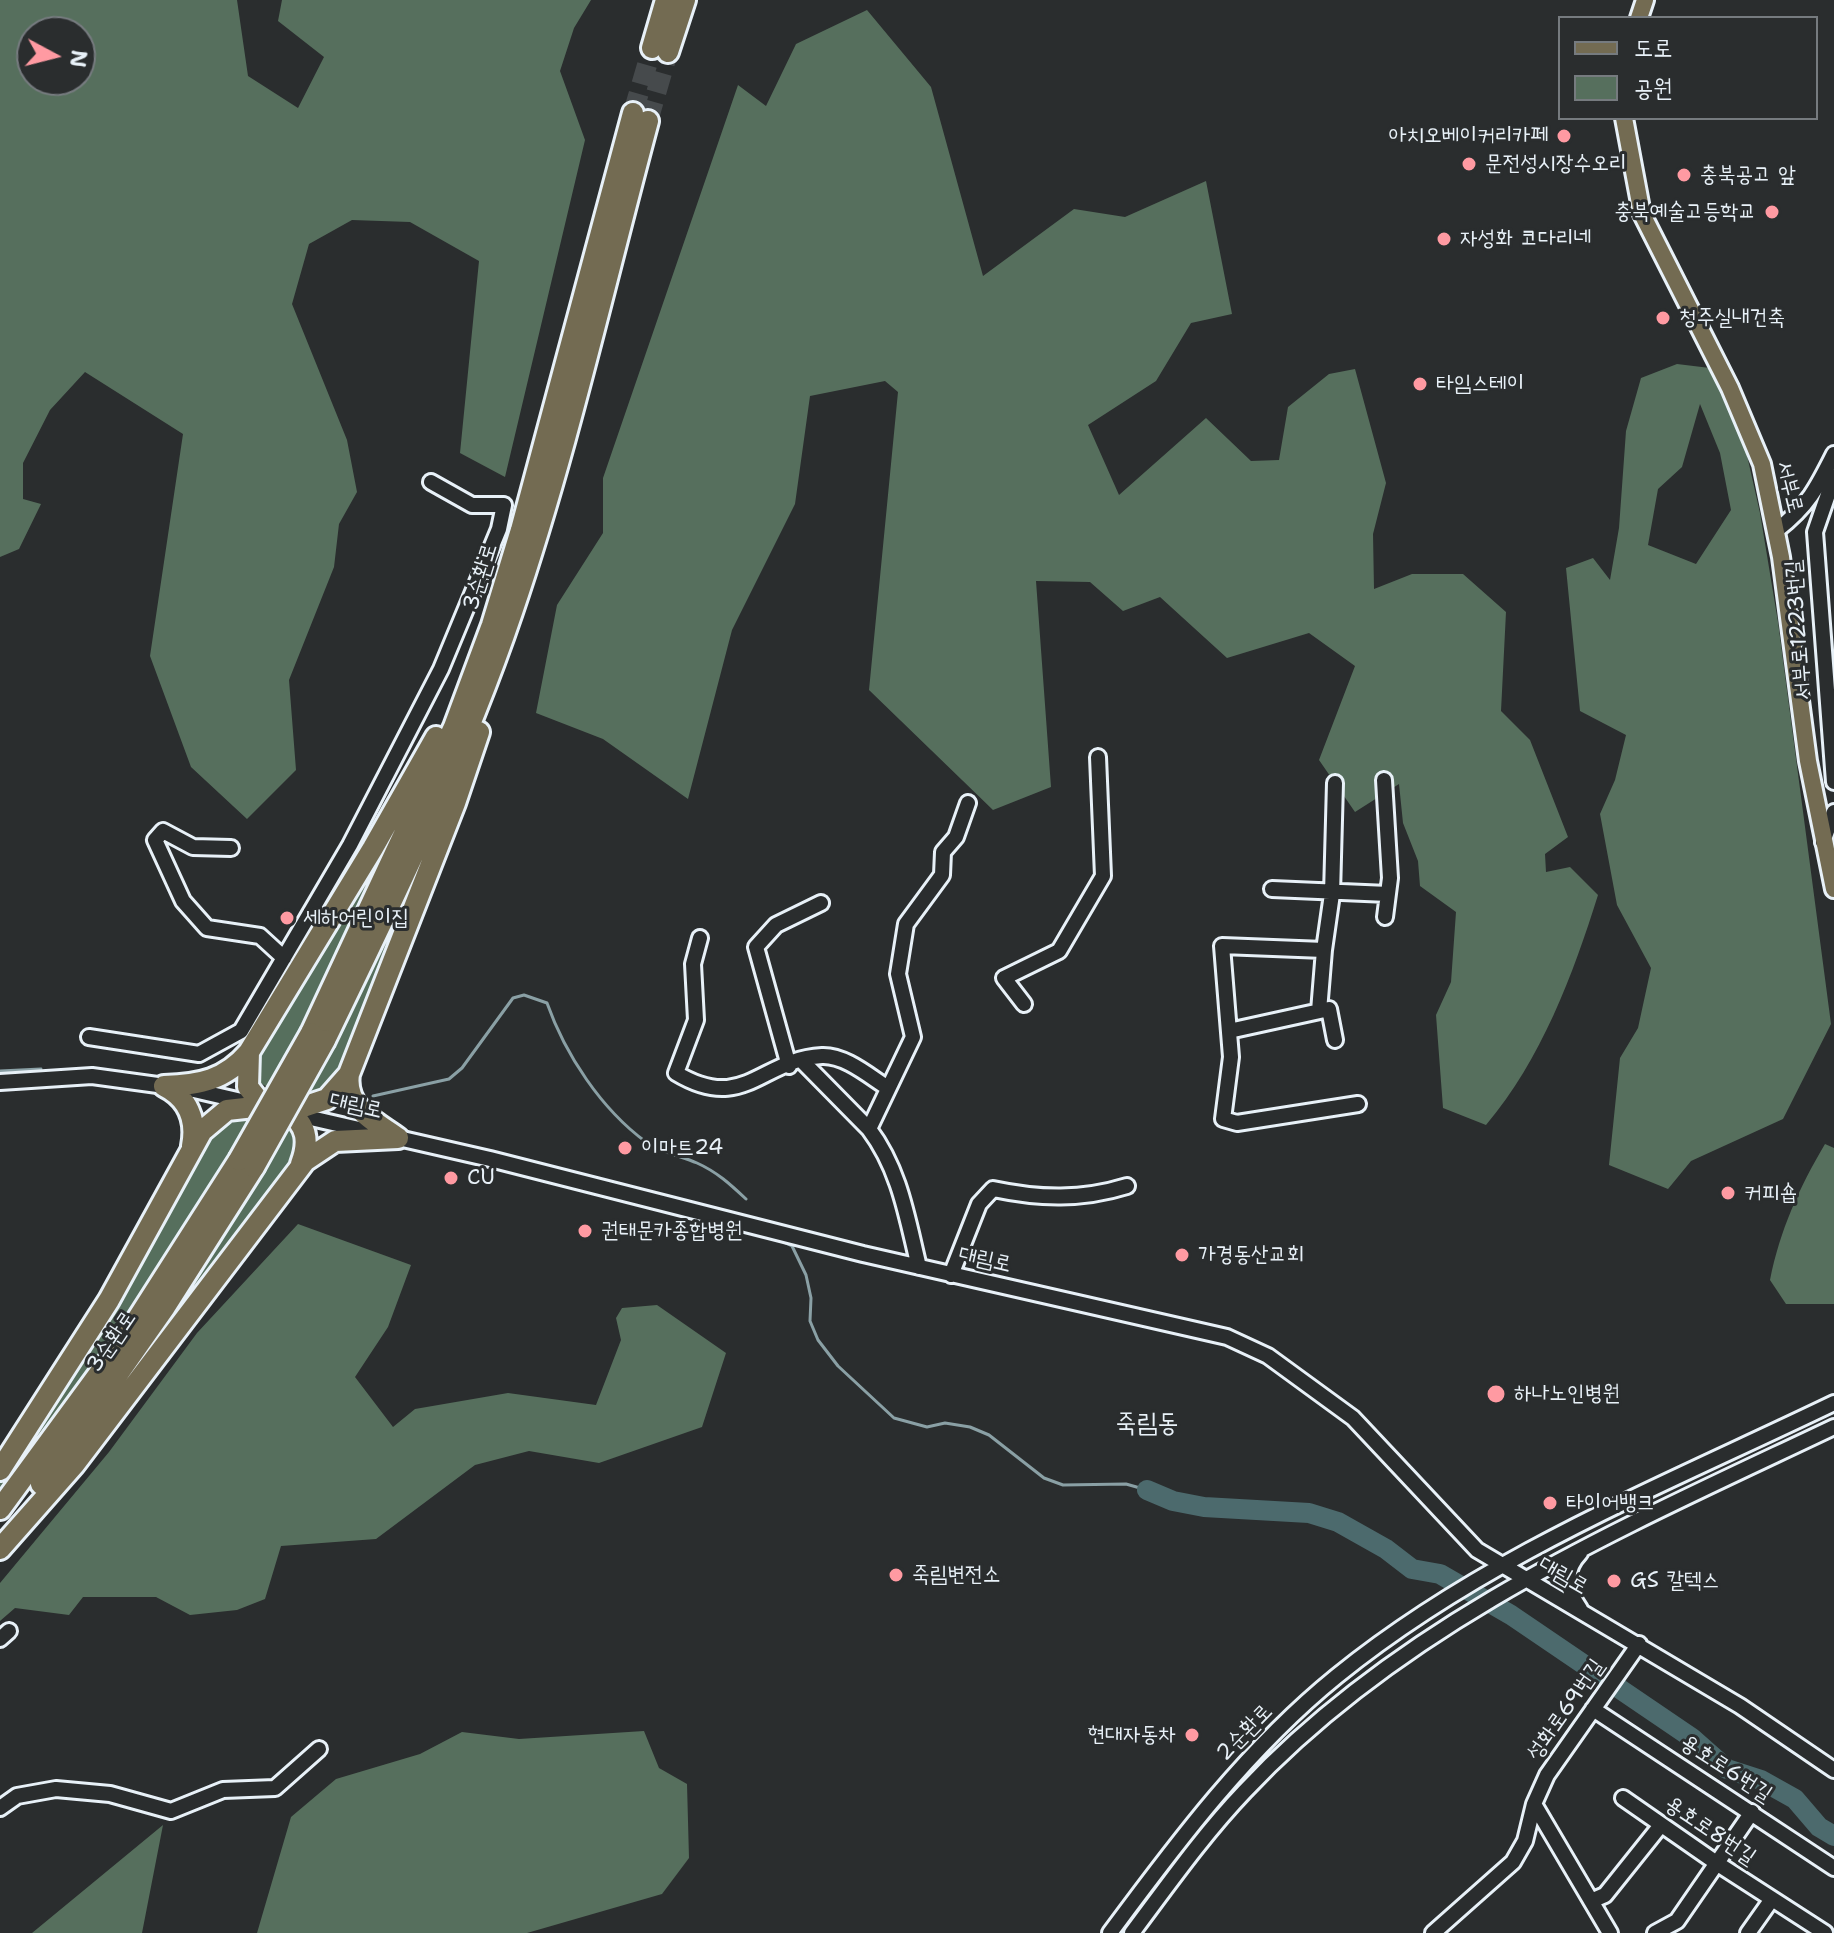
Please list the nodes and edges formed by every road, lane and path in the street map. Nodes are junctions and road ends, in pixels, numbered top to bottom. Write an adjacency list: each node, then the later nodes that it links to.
1 (666, 0): 2 (highway)
2 (685, 0)
3 (1624, 120): 7 (main road, 서부로)
4 (1834, 454): 7 (street)
5 (1834, 477): 12 (street, 서부로1223번길)
6 (431, 482): 26 (street)
7 (1777, 530): 16 (main road, 서부로)
8 (533, 543): 9 (highway, 3순환로); 30 (highway, 3순환로); 35 (highway)
9 (509, 569): 30 (highway, 3순환로); 33 (highway)
10 (1098, 757): 27 (street)
11 (1384, 780): 21 (street)
12 (1834, 782)
13 (1335, 783): 20 (street)
14 (968, 803): 38 (street)
15 (1834, 812): 16 (street)
16 (1822, 842): 19 (main road, 서부로)
17 (231, 848): 26 (street)
18 (1272, 889): 20 (street)
19 (1834, 889)
20 (1332, 894): 21 (street); 25 (street)
21 (1388, 894): 23 (street)
22 (821, 903): 34 (street)
23 (1385, 917)
24 (700, 938): 34 (street)
25 (1324, 950): 28 (street); 29 (street)
26 (284, 958): 31 (street)
27 (1024, 1004)
28 (1319, 1011): 29 (street); 32 (street)
29 (1229, 1031): 39 (street)
30 (318, 1036): 45 (highway, bridge)
31 (89, 1037)
32 (1335, 1040)
33 (249, 1052): 37 (highway); 40 (highway)
34 (796, 1064): 38 (street); 42 (street)
35 (349, 1074): 41 (highway); 43 (highway)
36 (0, 1082): 37 (street, 대림로)
37 (164, 1086): 40 (street, 대림로); 44 (highway)
38 (888, 1088): 42 (street)
39 (1358, 1104)
40 (263, 1106): 41 (street, 대림로); 44 (highway)
41 (288, 1112): 43 (street, 대림로); 46 (highway)
42 (869, 1129): 48 (street)
43 (398, 1138): 46 (highway); 48 (street, 대림로)
44 (191, 1148): 52 (highway)
45 (246, 1163): 53 (highway, 3순환로); 54 (highway, 3순환로)
46 (297, 1171): 55 (highway)
47 (1127, 1186): 49 (street)
48 (919, 1267): 49 (street, 대림로)
49 (951, 1275): 57 (street, 대림로)
50 (1834, 1403): 57 (street)
51 (1834, 1427): 56 (street)
52 (0, 1470)
53 (0, 1509)
54 (0, 1538)
55 (0, 1549)
56 (1583, 1549): 58 (street); 59 (street)
57 (1499, 1565): 58 (street, 대림로); 74 (street, 2순환로)
58 (1523, 1578): 59 (street, 대림로); 75 (street, 2순환로)
59 (1583, 1613): 60 (street, 대림로)
60 (1639, 1644): 61 (street, 성화로69번길); 63 (street, 대림로)
61 (1593, 1709): 65 (street, 성화로69번길); 67 (street, 용호로6번길)
62 (319, 1749): 66 (street)
63 (1834, 1770)
64 (1623, 1798): 68 (street, 용호로8번길)
65 (1534, 1804): 72 (street); 76 (street, 성화로69번길)
66 (0, 1808)
67 (1752, 1812): 69 (street); 70 (street, 용호로6번길)
68 (1661, 1825): 69 (street, 용호로8번길); 72 (street)
69 (1718, 1864): 71 (street, 용호로8번길); 78 (street)
70 (1834, 1868)
71 (1772, 1899): 79 (street); 80 (street, 용호로8번길)
72 (1591, 1901): 77 (street)
73 (1834, 1922): 80 (street)
74 (1110, 1933)
75 (1132, 1933)
76 (1433, 1933)
77 (1610, 1933)
78 (1655, 1933)
79 (1748, 1933)
80 (1826, 1933)

